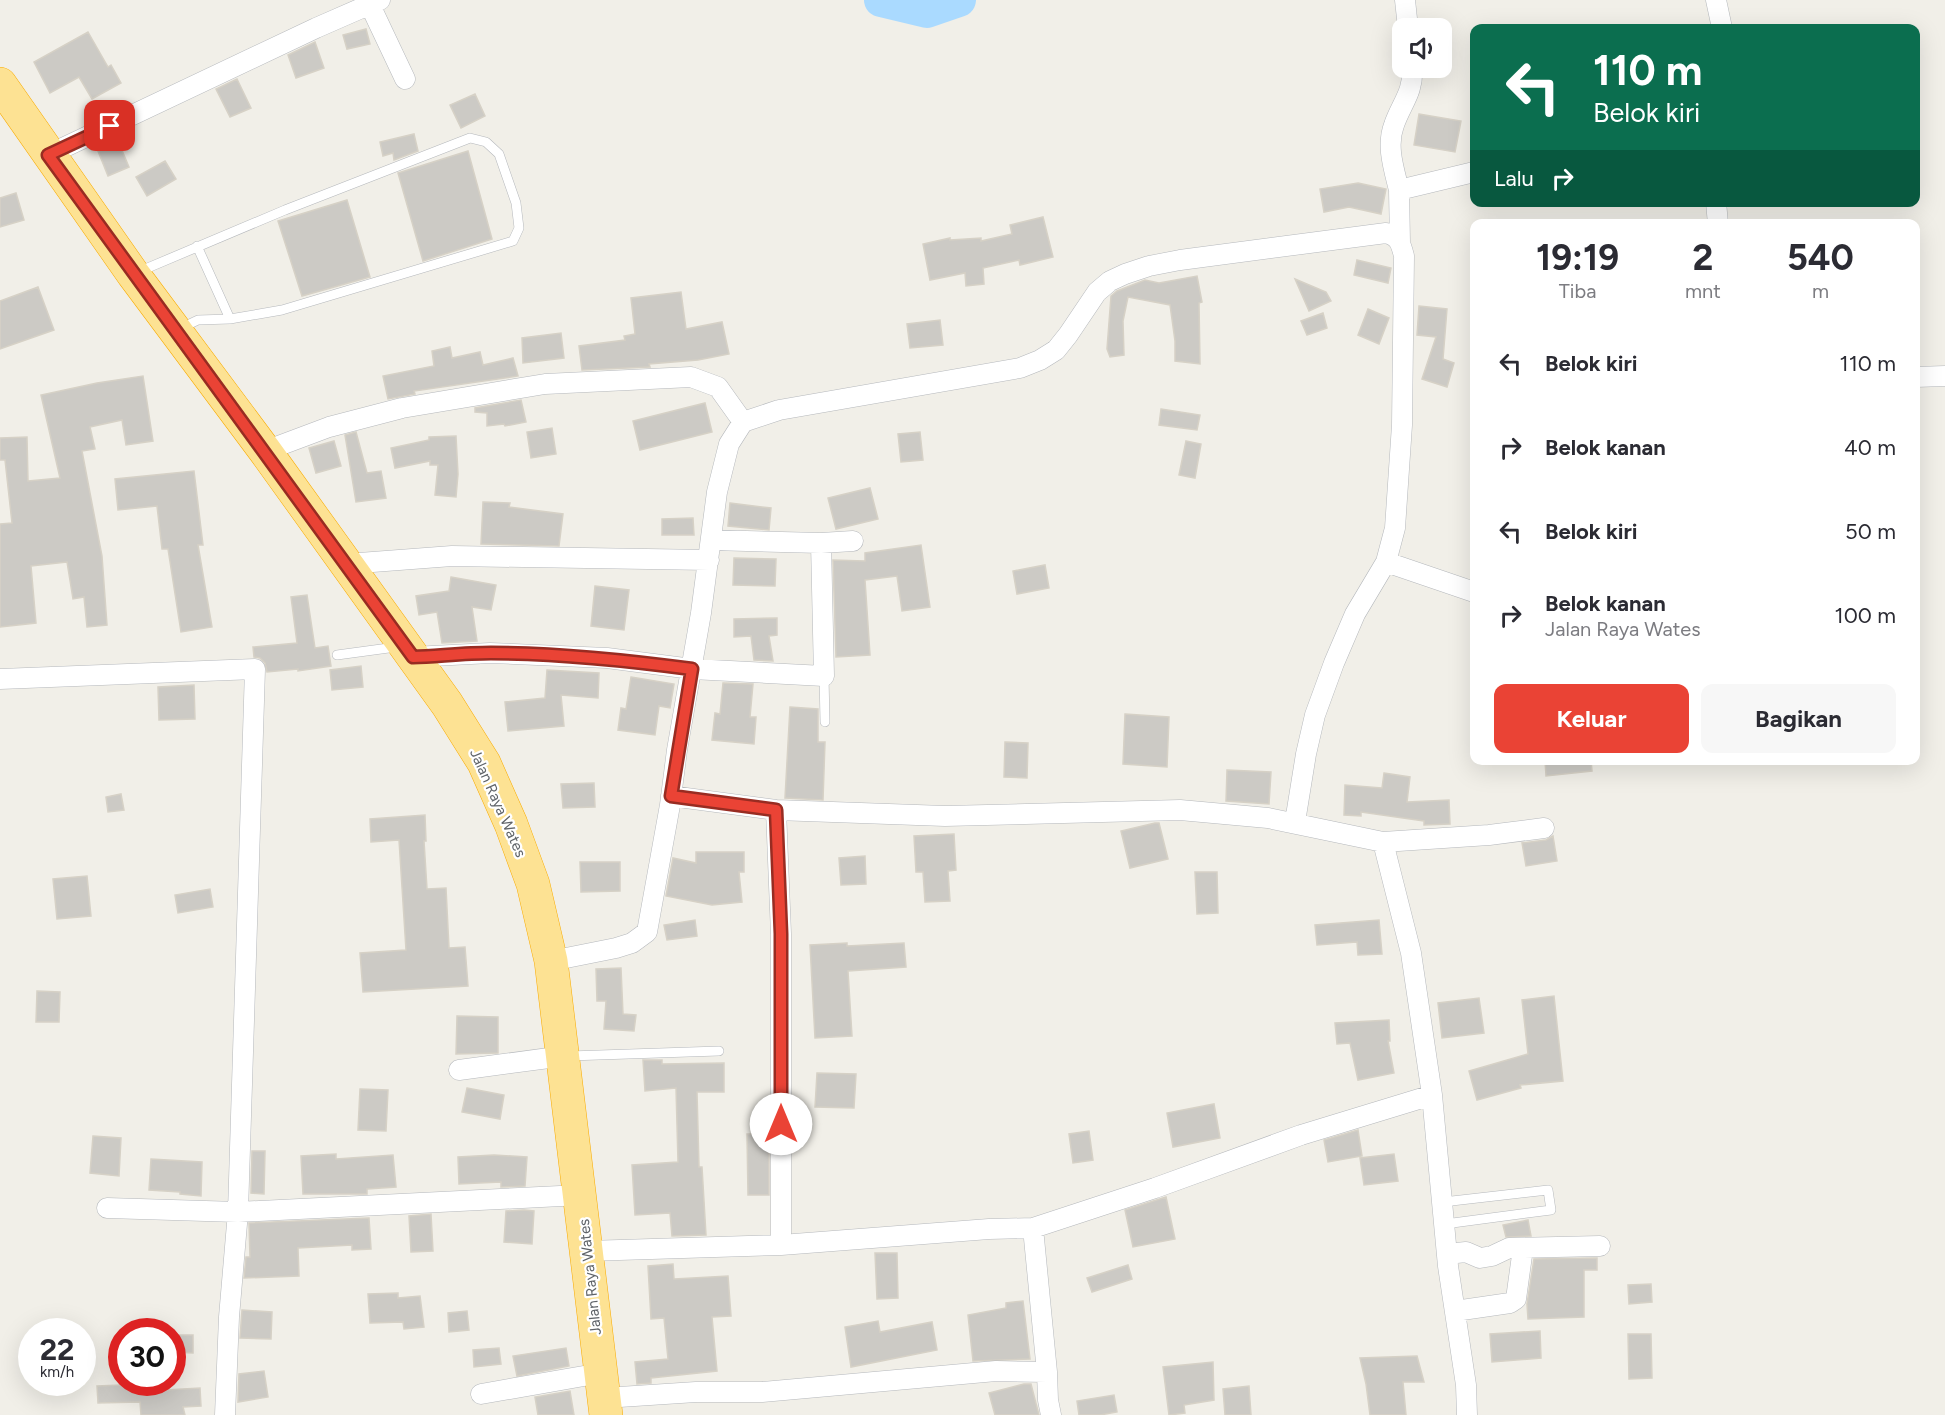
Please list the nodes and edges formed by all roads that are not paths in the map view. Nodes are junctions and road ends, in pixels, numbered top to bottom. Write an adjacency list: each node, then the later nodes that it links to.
1 (1405, 0): 4 (street)
2 (1716, 0): 5 (street)
3 (375, 2): 7 (street); 9 (street)
4 (1407, 18)
5 (1721, 24)
6 (1413, 78): 11 (street)
7 (405, 79)
8 (0, 84): 9 (highway, Jalan Raya Wates)
9 (48, 155): 14 (highway, Jalan Raya Wates)
10 (1470, 173): 11 (street)
11 (1399, 190): 12 (street)
12 (1400, 243): 19 (street); 24 (street)
13 (197, 246): 14 (lane); 15 (lane); 15 (lane)
14 (133, 274): 16 (highway, Jalan Raya Wates)
15 (230, 319): 16 (lane)
16 (175, 330): 20 (highway, Jalan Raya Wates)
17 (1945, 376): 18 (street)
18 (1920, 377)
19 (742, 422): 20 (street); 23 (street)
20 (265, 451): 25 (highway, Jalan Raya Wates)
21 (853, 541): 22 (street)
22 (821, 543): 23 (street); 30 (street)
23 (710, 550): 25 (street); 29 (street)
24 (1386, 562): 26 (street); 35 (street)
25 (346, 564): 27 (highway, Jalan Raya Wates)
26 (1470, 591)
27 (409, 651): 28 (lane); 29 (street); 38 (highway, Jalan Raya Wates)
28 (337, 655)
29 (692, 669): 30 (street); 33 (street)
30 (824, 676): 32 (lane)
31 (0, 679): 46 (street)
32 (825, 722)
33 (671, 796): 34 (street); 38 (street)
34 (776, 810): 35 (street); 49 (street)
35 (1295, 822): 37 (street)
36 (1544, 828): 37 (street)
37 (1383, 843): 42 (street)
38 (551, 961): 40 (highway, Jalan Raya Wates)
39 (719, 1051): 40 (lane)
40 (564, 1056): 41 (street); 43 (highway, Jalan Raya Wates)
41 (459, 1070)
42 (1432, 1095): 44 (street); 48 (street)
43 (581, 1195): 46 (street); 52 (highway, Jalan Raya Wates)
44 (1443, 1202): 47 (street); 47 (lane)
45 (107, 1208): 46 (street)
46 (238, 1212): 58 (street)
47 (1445, 1224): 53 (street)
48 (1034, 1228): 49 (street); 55 (street)
49 (781, 1245): 52 (street)
50 (1600, 1246): 51 (street)
51 (1523, 1248): 53 (street); 54 (street)
52 (587, 1251): 57 (highway, Jalan Raya Wates)
53 (1447, 1254): 54 (street)
54 (1455, 1311): 60 (street)
55 (1047, 1372): 57 (street); 59 (street)
56 (481, 1394): 57 (street)
57 (603, 1395)
58 (225, 1415)
59 (1051, 1415)
60 (1467, 1415)

